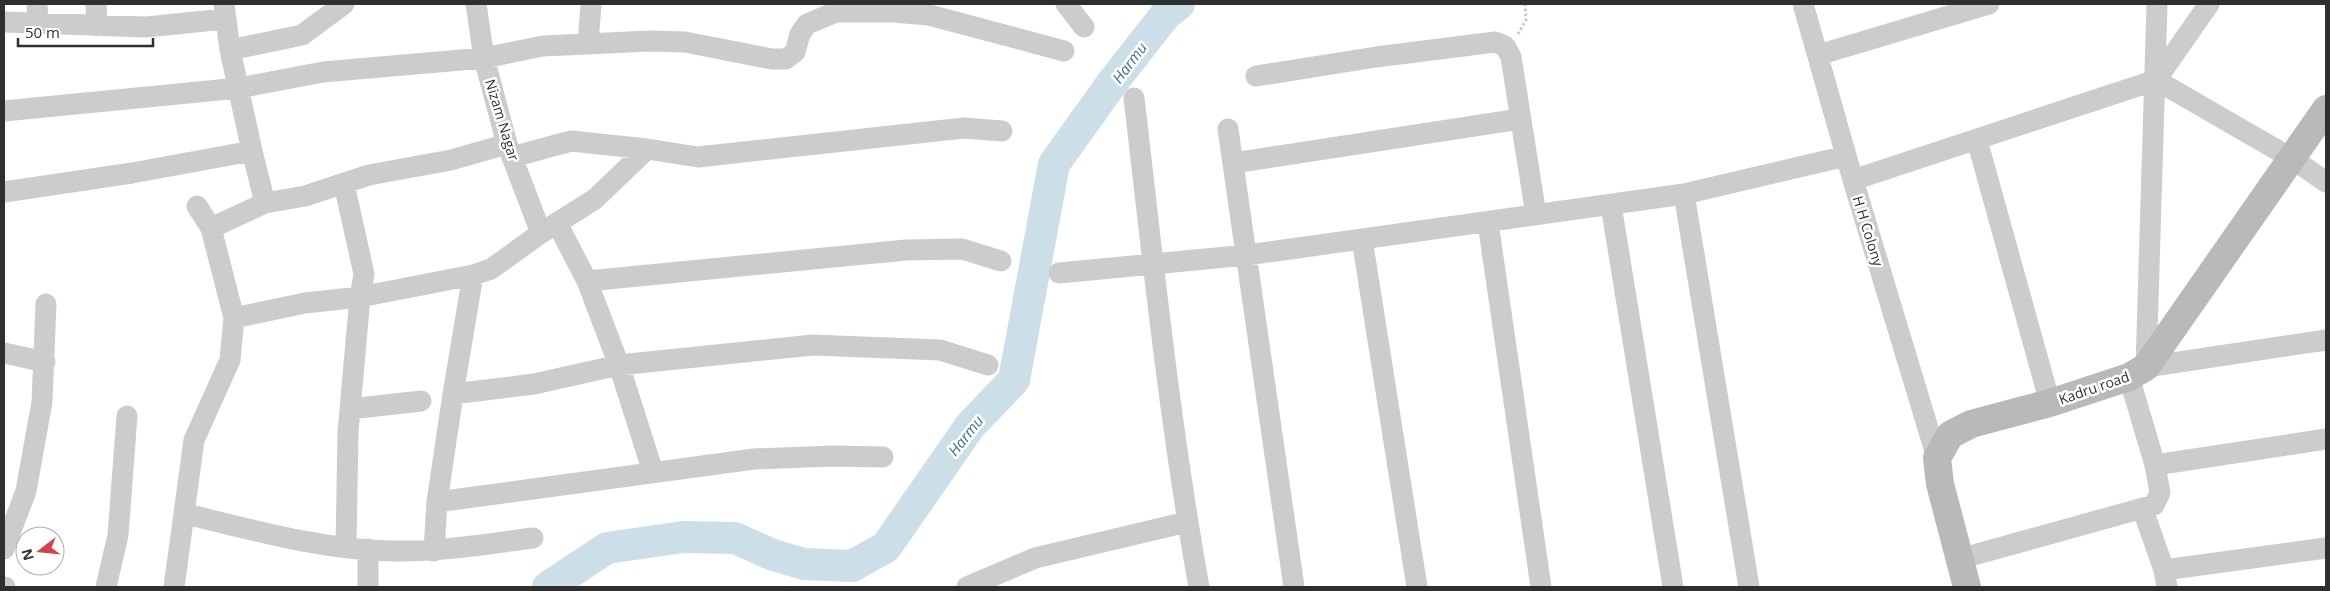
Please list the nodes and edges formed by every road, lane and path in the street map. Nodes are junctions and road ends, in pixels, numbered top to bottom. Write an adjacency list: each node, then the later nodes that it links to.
1 (96, 4): 16 (street)
2 (344, 4): 14 (street)
3 (476, 4): 23 (street, Nizam Nagar)
4 (591, 4): 18 (street)
5 (1066, 4): 17 (street)
6 (1525, 4): 19 (path)
7 (1804, 4): 22 (street, H H Colony)
8 (1989, 4): 22 (street)
9 (2157, 4): 25 (street)
10 (2209, 4): 25 (street)
11 (835, 8): 18 (street); 21 (street)
12 (224, 11): 16 (street); 20 (street)
13 (37, 13): 15 (street); 16 (street)
14 (315, 13): 20 (street)
15 (4, 22)
16 (97, 26)
17 (1084, 27)
18 (588, 44): 23 (street)
19 (1505, 46): 24 (street); 30 (street)
20 (230, 50): 26 (street)
21 (1064, 51)
22 (1818, 55): 37 (street, H H Colony)
23 (484, 58): 26 (street); 35 (street, Nizam Nagar)
24 (1256, 76)
25 (2156, 80): 33 (street); 38 (street); 67 (street)
26 (239, 88): 29 (street); 36 (street)
27 (1134, 98): 55 (street)
28 (2326, 110): 38 (main road, Kadru road)
29 (4, 111)
30 (1520, 119): 39 (street); 48 (street)
31 (1228, 129): 39 (street)
32 (1002, 131): 34 (street)
33 (1977, 140): 40 (street); 70 (street)
34 (647, 149): 35 (street); 51 (street)
35 (510, 150): 42 (street); 51 (street, Nizam Nagar)
36 (252, 152): 43 (street); 45 (street)
37 (1846, 156): 40 (street, H H Colony); 44 (street)
38 (2291, 158): 41 (street); 67 (main road, Kadru road)
39 (1233, 162): 53 (street)
40 (1853, 180): 75 (street, H H Colony)
41 (2326, 182)
42 (344, 184): 45 (street); 59 (street)
43 (4, 192)
44 (1684, 194): 46 (street); 99 (street)
45 (265, 203): 50 (street)
46 (1610, 205): 48 (street); 98 (street)
47 (198, 206): 50 (street)
48 (1536, 215): 49 (street)
49 (1488, 222): 52 (street); 97 (street)
50 (211, 228): 61 (street)
51 (549, 228): 57 (street); 58 (street, Nizam Nagar)
52 (1362, 239): 53 (street); 96 (street)
53 (1247, 255): 55 (street); 95 (street)
54 (1001, 261): 58 (street)
55 (1153, 265): 56 (street); 81 (street)
56 (1059, 274)
57 (473, 275): 59 (street); 68 (street)
58 (587, 281): 65 (street, Nizam Nagar)
59 (360, 296): 61 (street); 71 (street)
60 (46, 304): 64 (street)
61 (234, 318): 80 (street)
62 (2326, 340): 67 (street)
63 (4, 353): 64 (street)
64 (45, 362): 85 (street)
65 (619, 365): 66 (street); 68 (street); 77 (street, Nizam Nagar)
66 (988, 365)
67 (2138, 372): 70 (main road, Kadru road); 76 (street)
68 (453, 394): 78 (street)
69 (421, 401): 71 (street)
70 (2050, 403): 75 (main road, Kadru road)
71 (350, 409): 83 (street)
72 (127, 416): 90 (street)
73 (2326, 439): 76 (street)
74 (883, 457): 77 (street)
75 (1937, 458): 88 (main road)
76 (2154, 465): 79 (street)
77 (653, 472): 78 (street)
78 (437, 502): 87 (street)
79 (2143, 510): 88 (street); 89 (street)
80 (186, 514): 83 (street); 91 (street)
81 (1188, 522): 93 (street); 94 (street)
82 (534, 538): 87 (street)
83 (346, 547): 86 (street)
84 (2326, 548): 89 (street)
85 (4, 549)
86 (368, 549): 87 (street); 92 (street)
87 (434, 551)
88 (1959, 558): 100 (main road)
89 (2165, 579)
90 (106, 587)
91 (174, 587)
92 (368, 587)
93 (967, 587)
94 (1199, 587)
95 (1294, 587)
96 (1417, 587)
97 (1541, 587)
98 (1673, 587)
99 (1749, 587)
100 (1967, 587)

